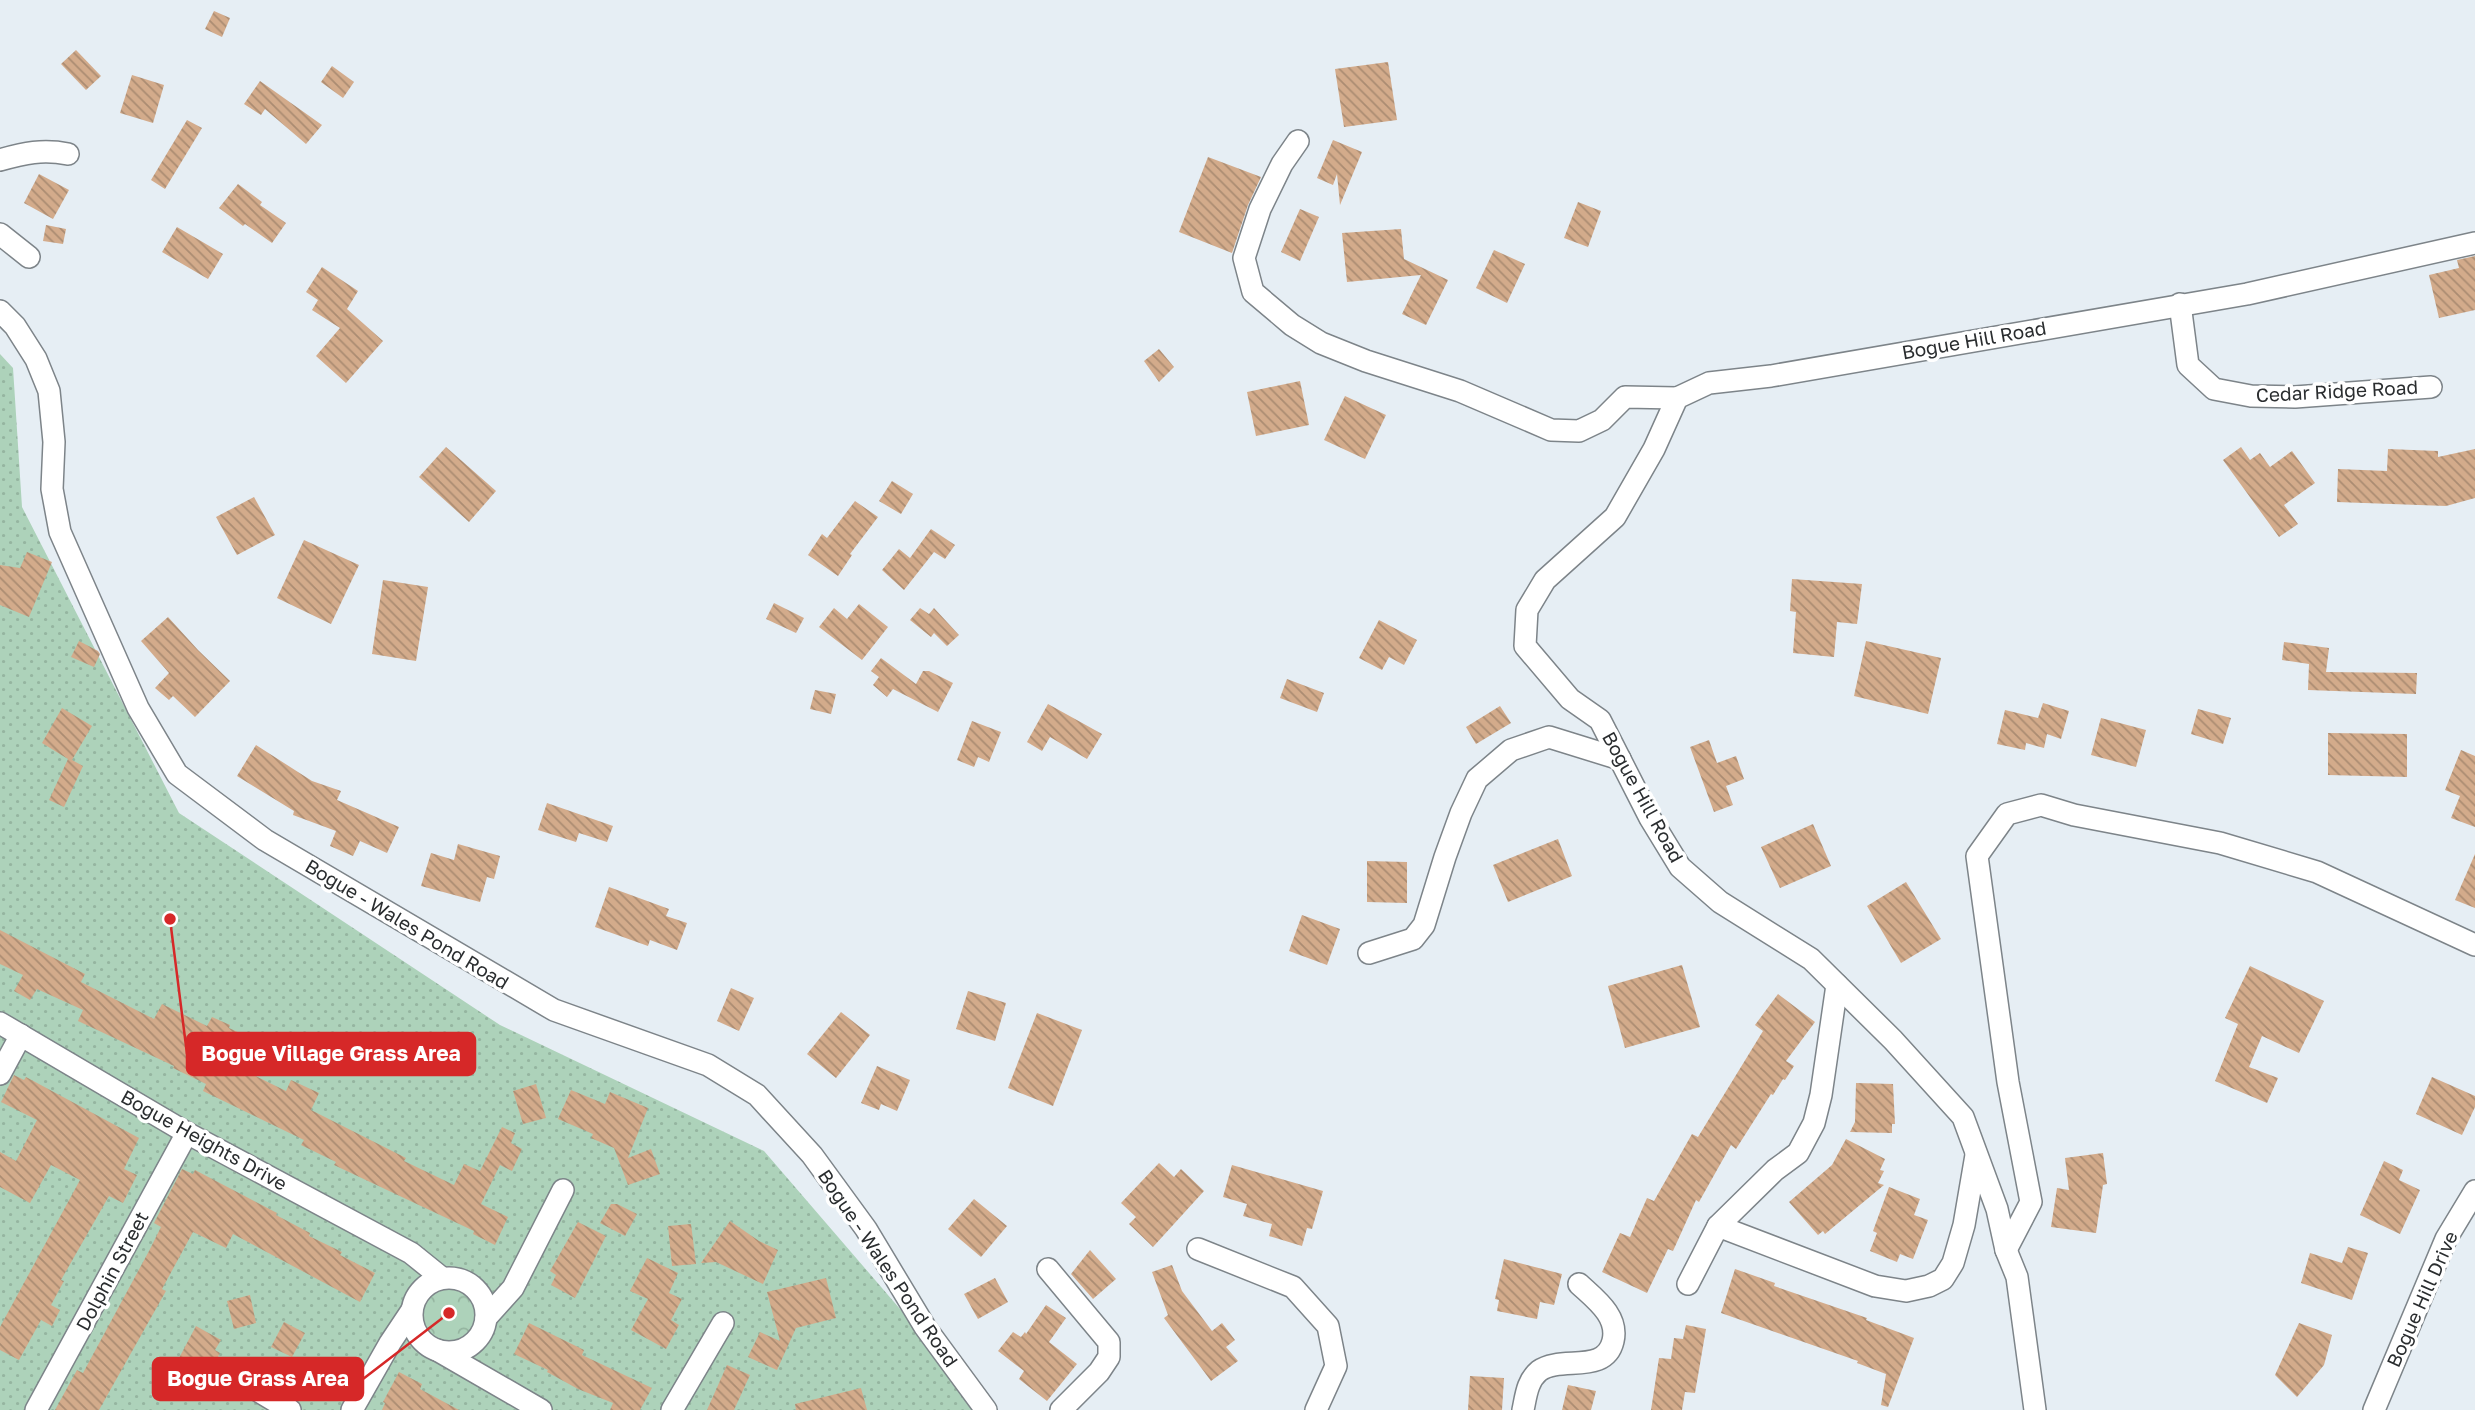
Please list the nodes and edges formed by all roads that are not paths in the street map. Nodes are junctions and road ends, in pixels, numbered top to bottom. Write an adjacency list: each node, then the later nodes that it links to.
1 (1298, 141): 10 (street)
2 (68, 154): 3 (street)
3 (0, 160)
4 (0, 234): 6 (street)
5 (2475, 243): 7 (street, Bogue Hill Road)
6 (29, 257)
7 (2180, 304): 9 (street, Cedar Ridge Road); 10 (street, Bogue Hill Road)
8 (0, 311): 45 (street, Bogue - Wales Pond Road)
9 (2431, 387)
10 (1677, 398): 11 (street, Bogue Hill Road)
11 (1620, 759): 13 (street); 14 (street, Bogue Hill Road)
12 (2475, 945): 24 (street)
13 (1369, 953)
14 (1838, 985): 19 (street, Bogue Hill Road); 22 (street)
15 (0, 1023): 16 (street, Bogue Heights Drive)
16 (21, 1035): 17 (street); 18 (street, Bogue Heights Drive)
17 (0, 1074)
18 (187, 1133): 25 (street, Bogue Heights Drive); 40 (street, Dolphin Street)
19 (1976, 1153): 22 (street); 24 (street, Bogue Hill Road)
20 (563, 1190): 30 (street)
21 (2475, 1191): 50 (street, Bogue Hill Drive)
22 (1718, 1226): 29 (street)
23 (1198, 1249): 47 (street)
24 (2006, 1250): 49 (street, Bogue Hill Road)
25 (411, 1253): 27 (street, Bogue Heights Drive); 32 (street)
26 (1048, 1269): 46 (street)
27 (442, 1278): 31 (street); 32 (street)
28 (1579, 1284): 48 (street)
29 (1688, 1284)
30 (513, 1288): 31 (street); 33 (street)
31 (479, 1294): 33 (street)
32 (414, 1305): 36 (street); 37 (street)
33 (486, 1318): 35 (street)
34 (723, 1323): 44 (street)
35 (476, 1341): 37 (street); 38 (street)
36 (390, 1343): 37 (street); 42 (street)
37 (430, 1345): 38 (street)
38 (485, 1380): 43 (street)
39 (260, 1392): 41 (street)
40 (37, 1410)
41 (290, 1410)
42 (352, 1410)
43 (541, 1410)
44 (672, 1410)
45 (986, 1410)
46 (1061, 1410)
47 (1316, 1410)
48 (1523, 1410)
49 (2035, 1410)
50 (2374, 1410)

